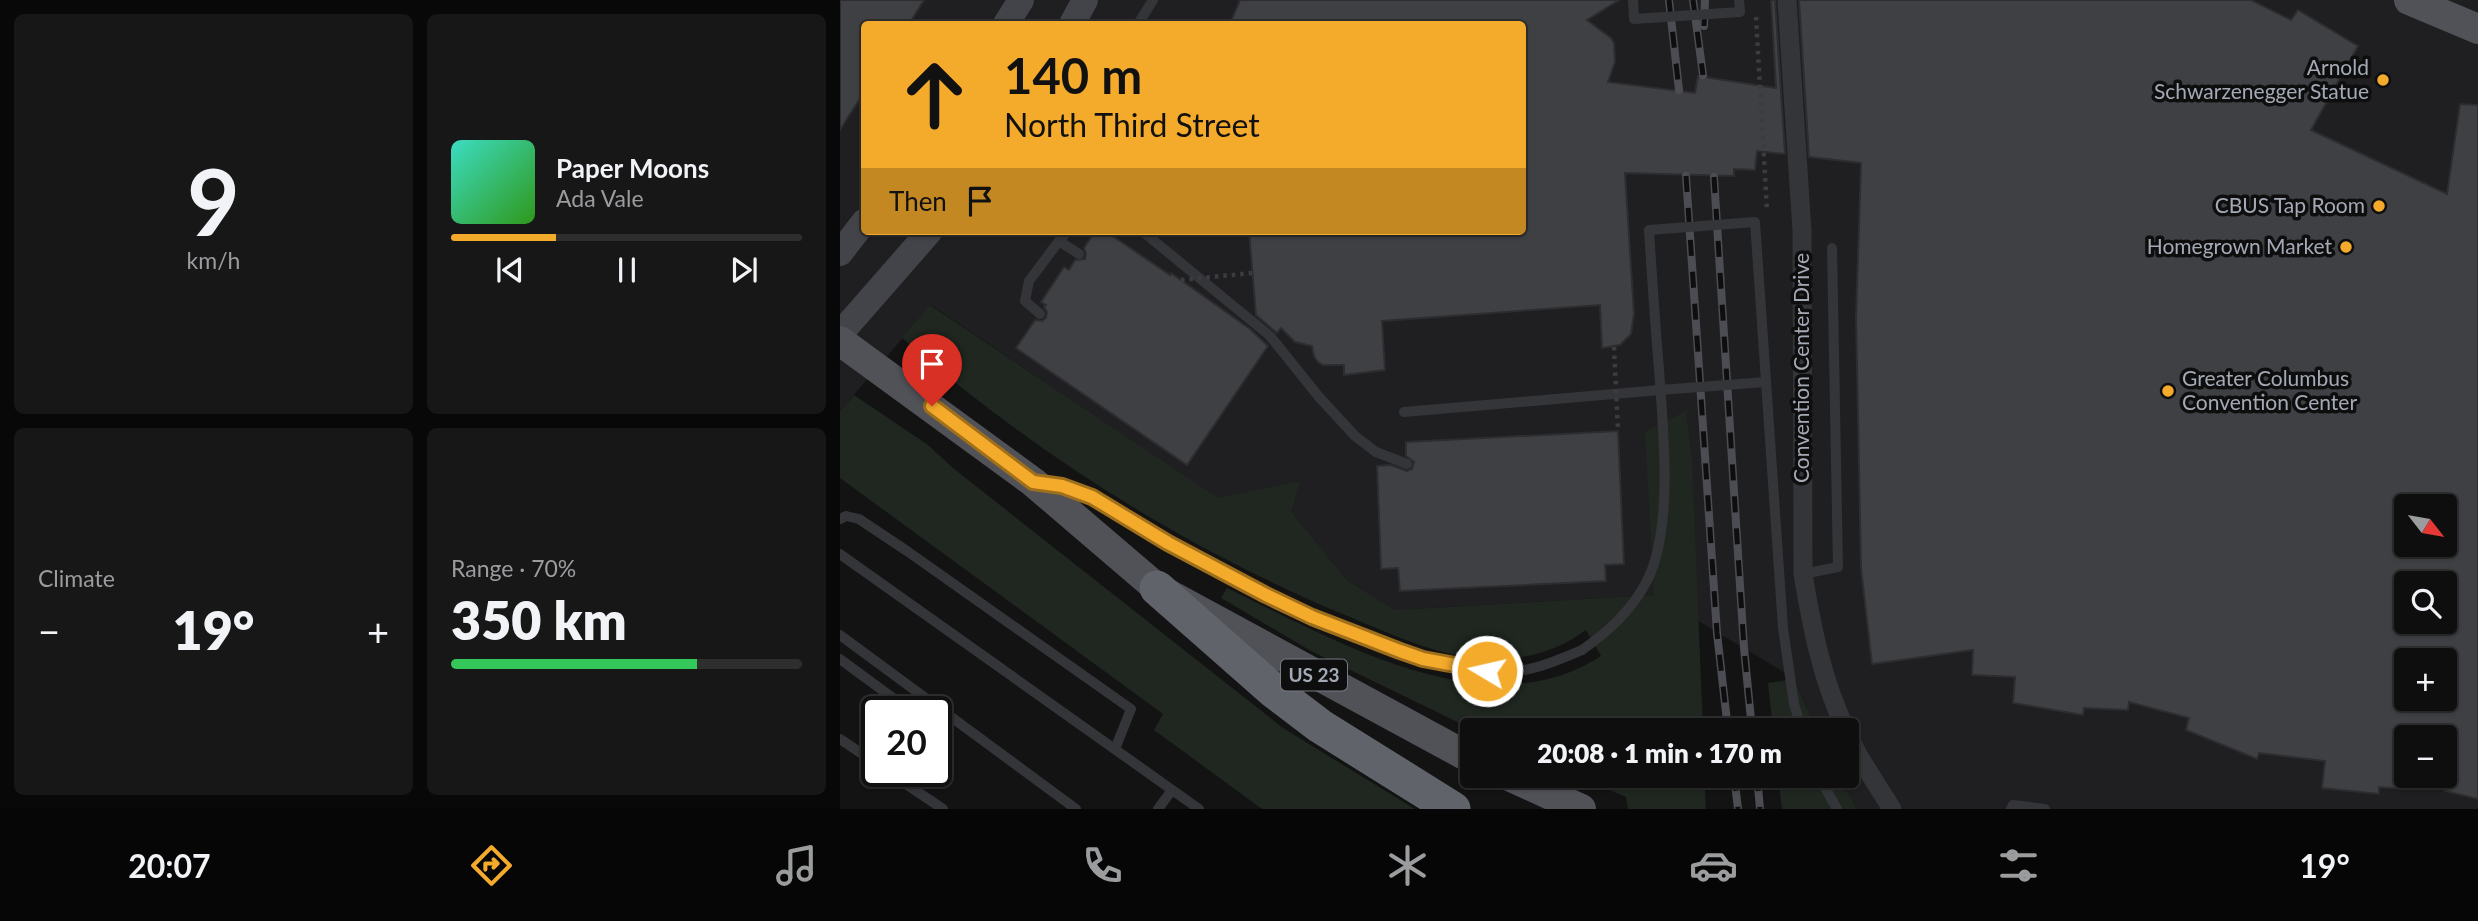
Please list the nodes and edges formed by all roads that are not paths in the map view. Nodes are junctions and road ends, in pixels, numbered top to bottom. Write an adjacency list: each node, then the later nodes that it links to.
1 (1021, 0): 8 (main road)
2 (1086, 0): 9 (main road)
3 (1153, 0): 10 (lane)
4 (1633, 0): 5 (lane, bridge)
5 (1739, 0)
6 (1787, 0): 30 (street, Convention Center Drive)
7 (2409, 0): 11 (main road)
8 (1008, 21)
9 (1074, 21)
10 (1140, 21)
11 (2478, 29)
12 (861, 226): 18 (main road)
13 (927, 235): 21 (main road)
14 (1065, 235): 16 (lane)
15 (1147, 235): 26 (lane)
16 (1059, 242): 19 (lane); 20 (lane)
17 (1832, 248): 30 (lane)
18 (840, 253)
19 (1080, 254)
20 (1040, 314)
21 (840, 334)
22 (840, 341): 27 (main road, US 23)
23 (1766, 382): 24 (lane, bridge); 24 (lane, bridge); 37 (lane, bridge)
24 (1660, 390): 25 (lane); 27 (lane, bridge)
25 (1404, 412)
26 (1407, 464)
27 (1033, 482): 31 (main road, US 23)
28 (840, 519): 40 (lane)
29 (840, 554): 40 (lane)
30 (1803, 574): 38 (street, Convention Center Drive)
31 (1157, 588): 41 (main road, US 23); 52 (highway)
32 (840, 635): 35 (lane)
33 (840, 659): 34 (lane)
34 (890, 696)
35 (923, 696)
36 (952, 718): 49 (lane)
37 (1798, 718)
38 (1841, 718)
39 (840, 739): 42 (lane)
40 (1115, 749): 47 (lane)
41 (1460, 752)
42 (861, 753)
43 (1859, 757): 55 (street, Convention Center Drive)
44 (910, 787): 48 (lane)
45 (1535, 788): 53 (main road)
46 (1825, 788): 54 (lane)
47 (1172, 790): 50 (lane); 51 (lane)
48 (943, 809)
49 (1076, 809)
50 (1158, 809)
51 (1199, 809)
52 (1453, 809)
53 (1581, 809)
54 (1837, 809)
55 (1892, 809)
56 (2011, 809): 57 (lane)
57 (2045, 809)

